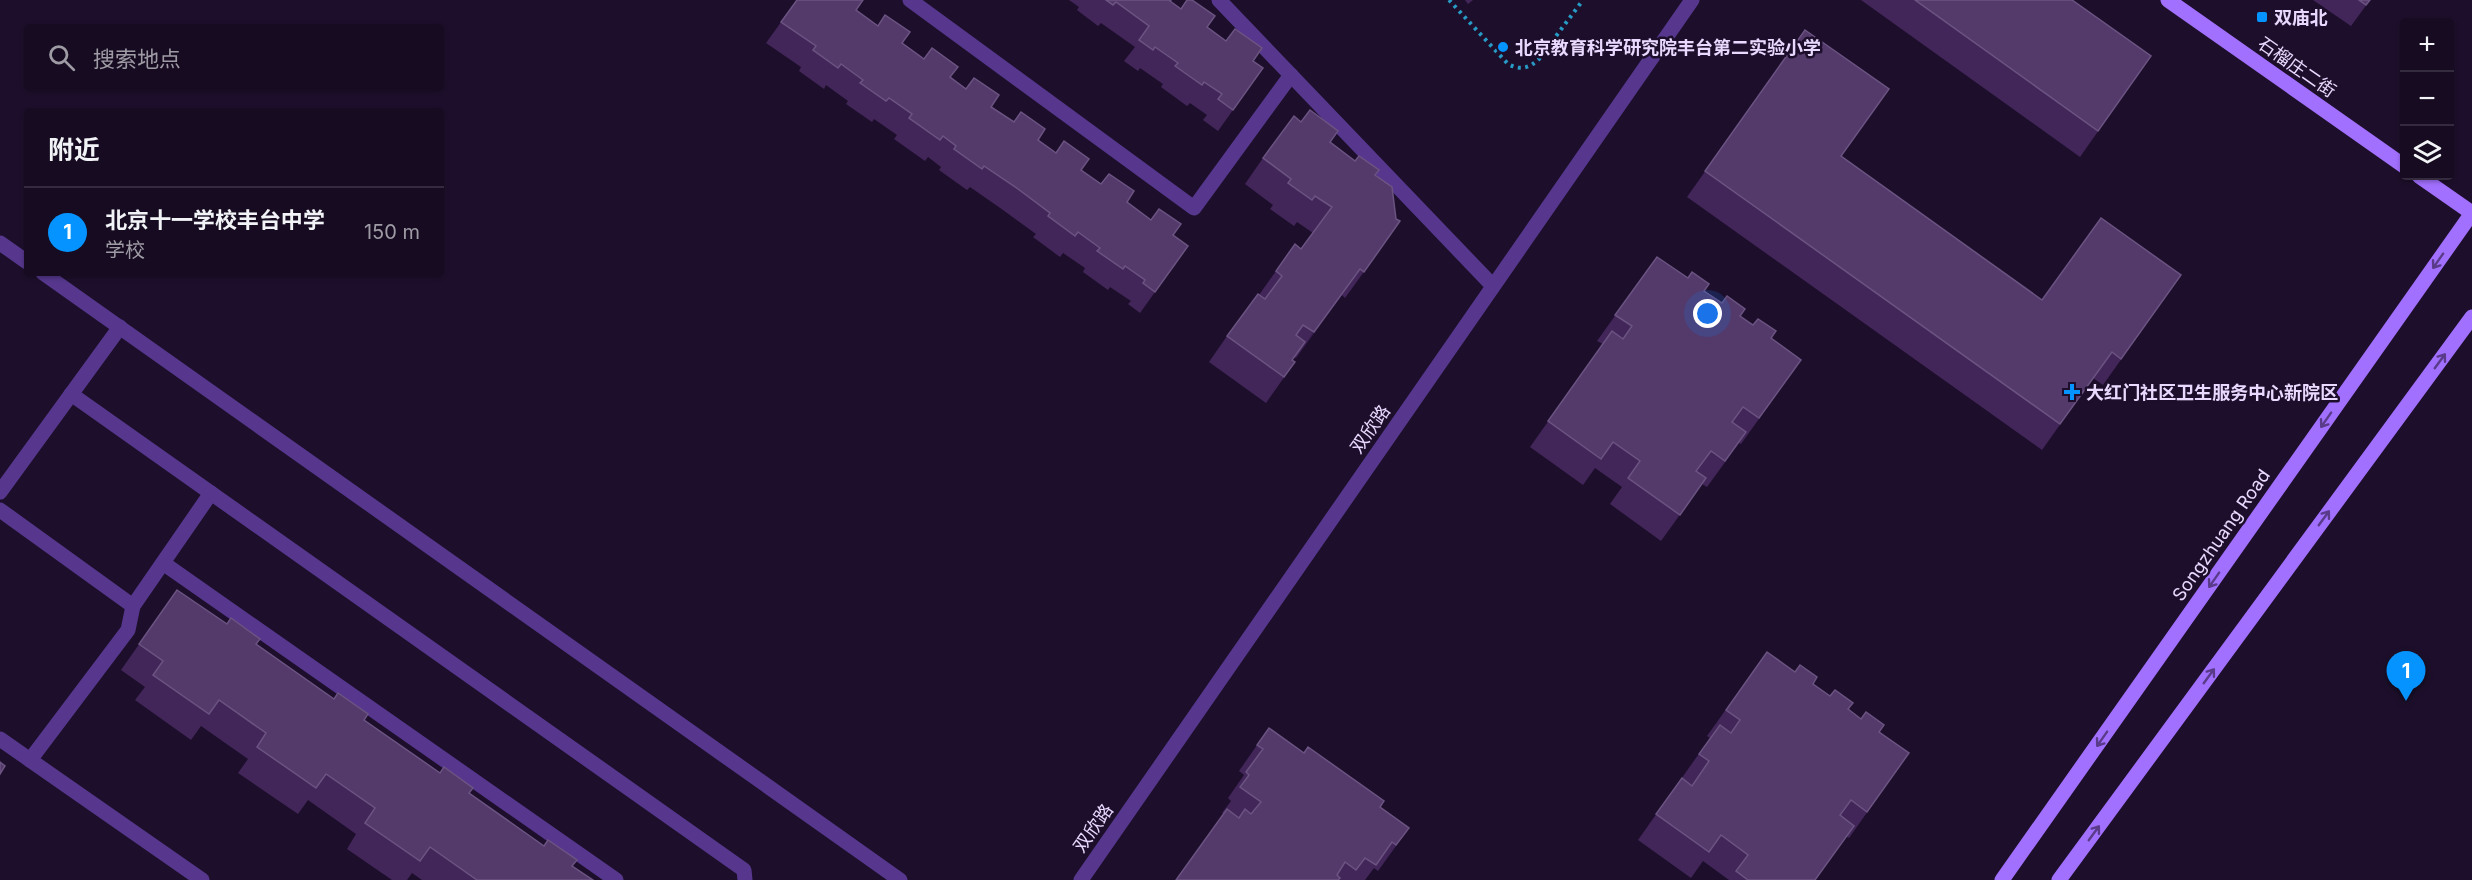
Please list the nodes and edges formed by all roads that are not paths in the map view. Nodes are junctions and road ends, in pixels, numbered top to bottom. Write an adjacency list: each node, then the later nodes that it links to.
1 (909, 0): 5 (street)
2 (1219, 0): 5 (street)
3 (1692, 0): 12 (street, 双欣路)
4 (2168, 0): 6 (main road, 石榴庄二街)
5 (1291, 75): 12 (street)
6 (2400, 163)
7 (2425, 180): 8 (main road)
8 (2472, 213): 28 (main road, Songzhuang Road, one-way to 28)
9 (0, 243): 10 (street)
10 (24, 260)
11 (47, 276): 14 (street)
12 (1493, 286): 27 (street, 双欣路)
13 (2472, 317): 29 (main road, one-way to 13)
14 (120, 327): 15 (street); 26 (street)
15 (71, 394): 16 (street); 17 (street)
16 (0, 492)
17 (212, 493): 19 (street); 25 (street)
18 (0, 510): 20 (street)
19 (163, 563): 20 (street); 24 (street)
20 (133, 606): 22 (street)
21 (0, 739): 22 (street)
22 (30, 760): 23 (street)
23 (202, 880)
24 (616, 880)
25 (745, 880)
26 (900, 880)
27 (1081, 880)
28 (2002, 880)
29 (2059, 880)

